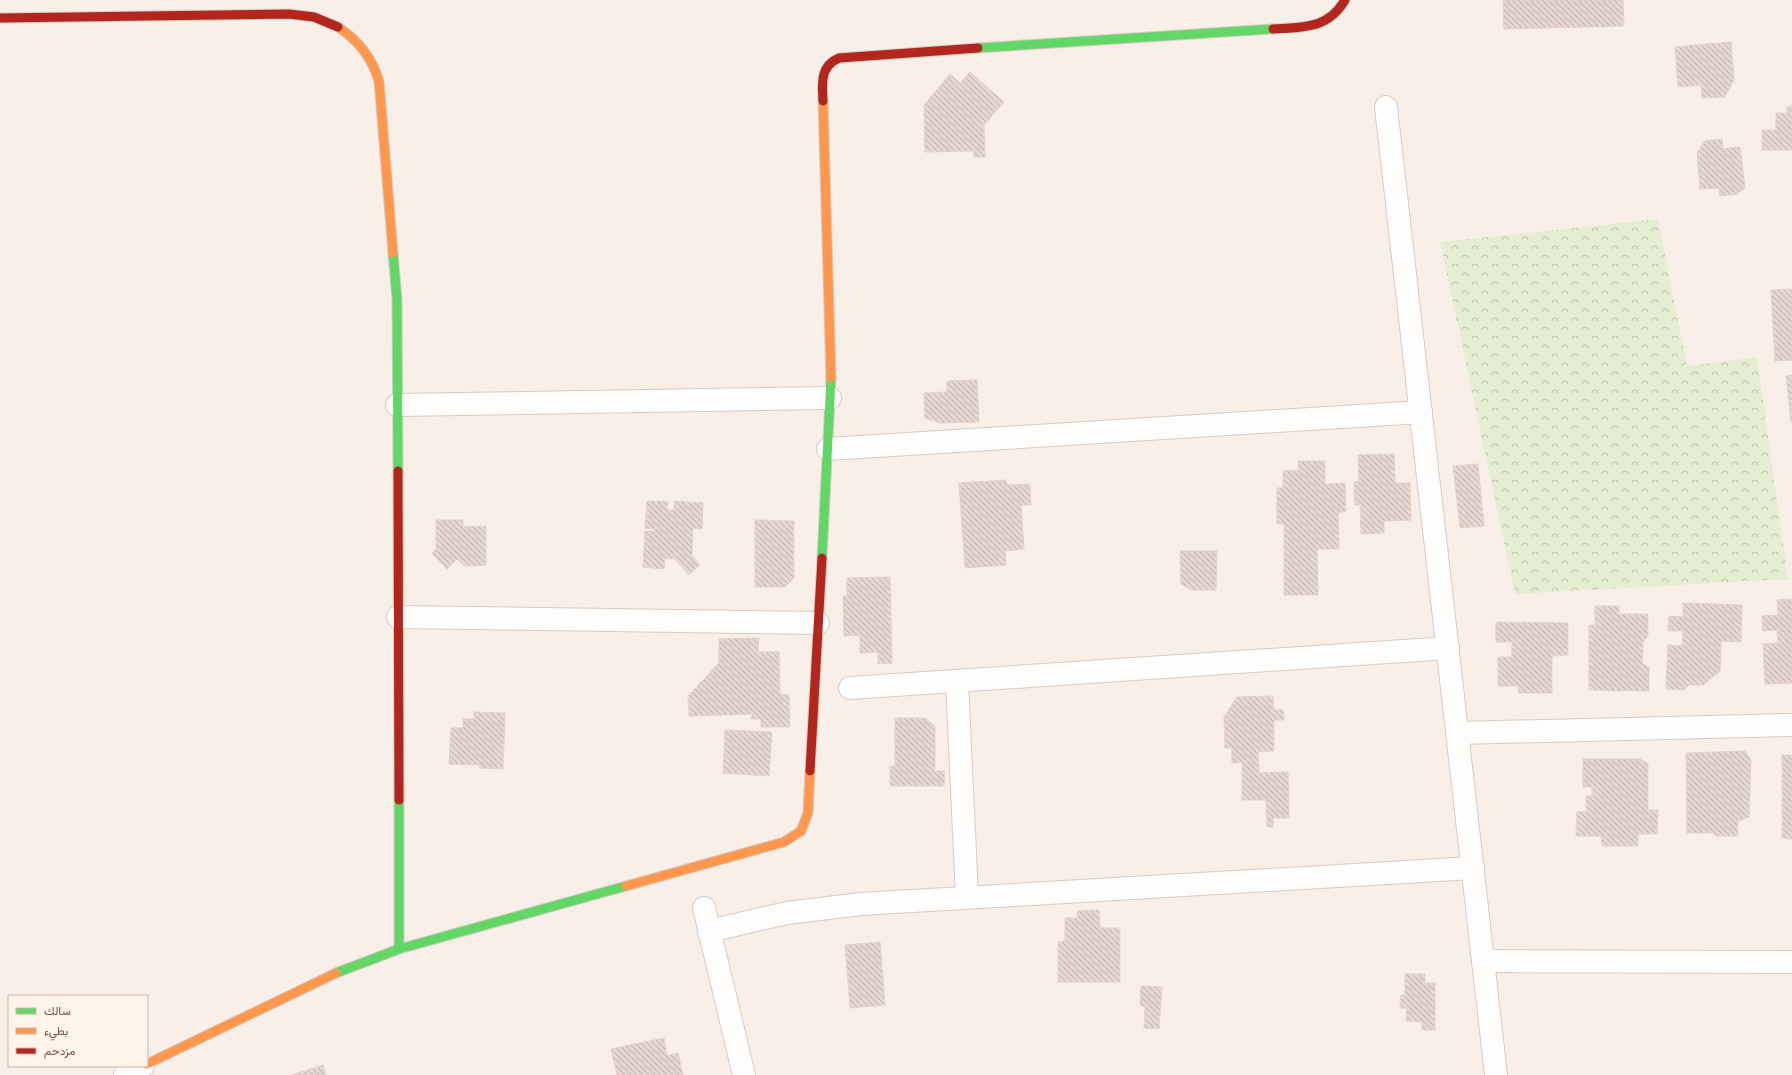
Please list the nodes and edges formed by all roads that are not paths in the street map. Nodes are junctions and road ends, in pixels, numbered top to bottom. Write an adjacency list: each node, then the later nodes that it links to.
1 (1345, 0): 4 (street)
2 (0, 18): 5 (street)
3 (1386, 106): 6 (street)
4 (830, 398): 5 (street); 7 (street)
5 (397, 405): 8 (street)
6 (1421, 412): 7 (street); 10 (street)
7 (828, 449): 9 (street)
8 (398, 617): 9 (street); 19 (street)
9 (818, 624): 19 (street)
10 (1448, 648): 11 (street); 14 (street)
11 (957, 681): 12 (street); 16 (street)
12 (850, 688)
13 (1792, 725): 14 (street)
14 (1458, 733): 15 (street)
15 (1473, 868): 16 (street); 20 (street)
16 (967, 897): 18 (street)
17 (704, 908): 18 (street)
18 (709, 931): 25 (street)
19 (398, 950): 22 (street)
20 (1483, 961): 21 (street); 26 (street)
21 (1792, 962)
22 (148, 1064)
23 (141, 1067): 24 (street)
24 (125, 1075)
25 (744, 1075)
26 (1496, 1075)

